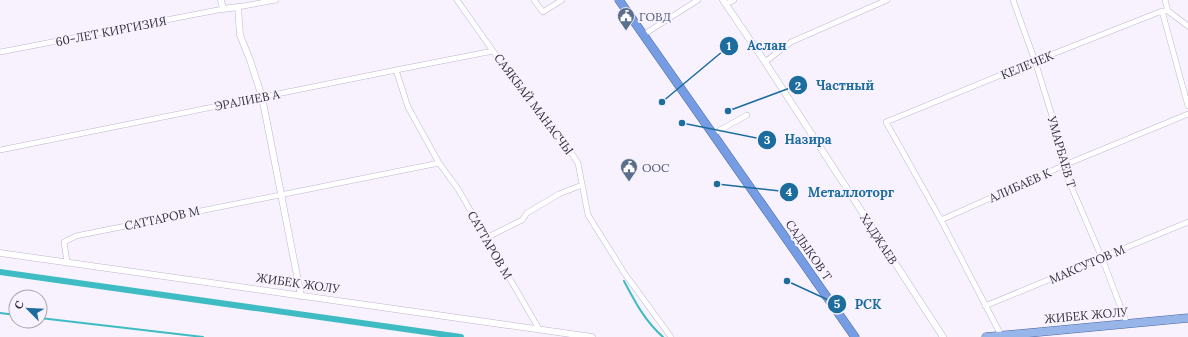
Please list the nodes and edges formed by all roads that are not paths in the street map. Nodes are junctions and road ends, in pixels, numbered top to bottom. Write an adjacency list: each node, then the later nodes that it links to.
1 (221, 0): 14 (street)
2 (276, 0): 13 (street)
3 (457, 0): 19 (street, САЯКБАЙ МАНАСЧЫ)
4 (534, 0): 5 (street)
5 (562, 0)
6 (698, 0): 18 (street)
7 (734, 0): 12 (street)
8 (887, 0): 22 (street)
9 (1013, 0): 21 (street, УМАРБАЕВ Т)
10 (1165, 0): 16 (street)
11 (620, 1): 18 (highway, САДЫКОВ Т)
12 (725, 2): 22 (street, ХАДЖАЕВ)
13 (238, 7): 14 (street); 24 (street)
14 (223, 9): 20 (street, 60-ЛЕТ КИРГИЗИЯ)
15 (1162, 11): 16 (street, КЕЛЕЧЕК); 21 (street, КЕЛЕЧЕК); 25 (street)
16 (1168, 11): 17 (street)
17 (1188, 26)
18 (643, 35): 28 (highway, САДЫКОВ Т)
19 (493, 51): 23 (street, ЭРАЛИЕВ А); 32 (street, САЯКБАЙ МАНАСЧЫ)
20 (0, 52)
21 (1035, 61): 31 (street, УМАРБАЕВ Т); 34 (street, КЕЛЕЧЕК)
22 (765, 62): 49 (street, ХАДЖАЕВ)
23 (396, 70): 24 (street, ЭРАЛИЕВ А); 30 (street, САТТАРОВ М)
24 (262, 97): 29 (street, ЭРАЛИЕВ А); 33 (street)
25 (1188, 106)
26 (1188, 114): 31 (street, АЛИБАЕВ К)
27 (747, 115): 28 (street)
28 (713, 134): 48 (highway, САДЫКОВ Т)
29 (0, 150)
30 (439, 163): 33 (street, САТТАРОВ М); 36 (street, САТТАРОВ М)
31 (1067, 164): 34 (street, АЛИБАЕВ К); 38 (street, УМАРБАЕВ Т)
32 (582, 185): 36 (street); 47 (street, САЯКБАЙ МАНАСЧЫ)
33 (282, 194): 39 (street, САТТАРОВ М); 40 (street)
34 (941, 220): 41 (street)
35 (1188, 222): 38 (street, МАКСУТОВ М)
36 (486, 238): 44 (street, САТТАРОВ М)
37 (0, 253): 39 (street, ЖИБЕК ЖОЛУ)
38 (1102, 258): 41 (street, МАКСУТОВ М); 43 (street, УМАРБАЕВ Т)
39 (67, 262): 40 (street, ЖИБЕК ЖОЛУ)
40 (301, 296): 44 (street, ЖИБЕК ЖОЛУ)
41 (986, 306): 45 (street)
42 (1188, 318): 43 (main road, ЖИБЕК ЖОЛУ)
43 (1127, 324): 45 (main road, ЖИБЕК ЖОЛУ)
44 (540, 329): 46 (street, ЖИБЕК ЖОЛУ)
45 (1001, 336): 50 (main road, ЖИБЕК ЖОЛУ)
46 (592, 337)
47 (671, 337)
48 (855, 337)
49 (943, 337)
50 (986, 337)

